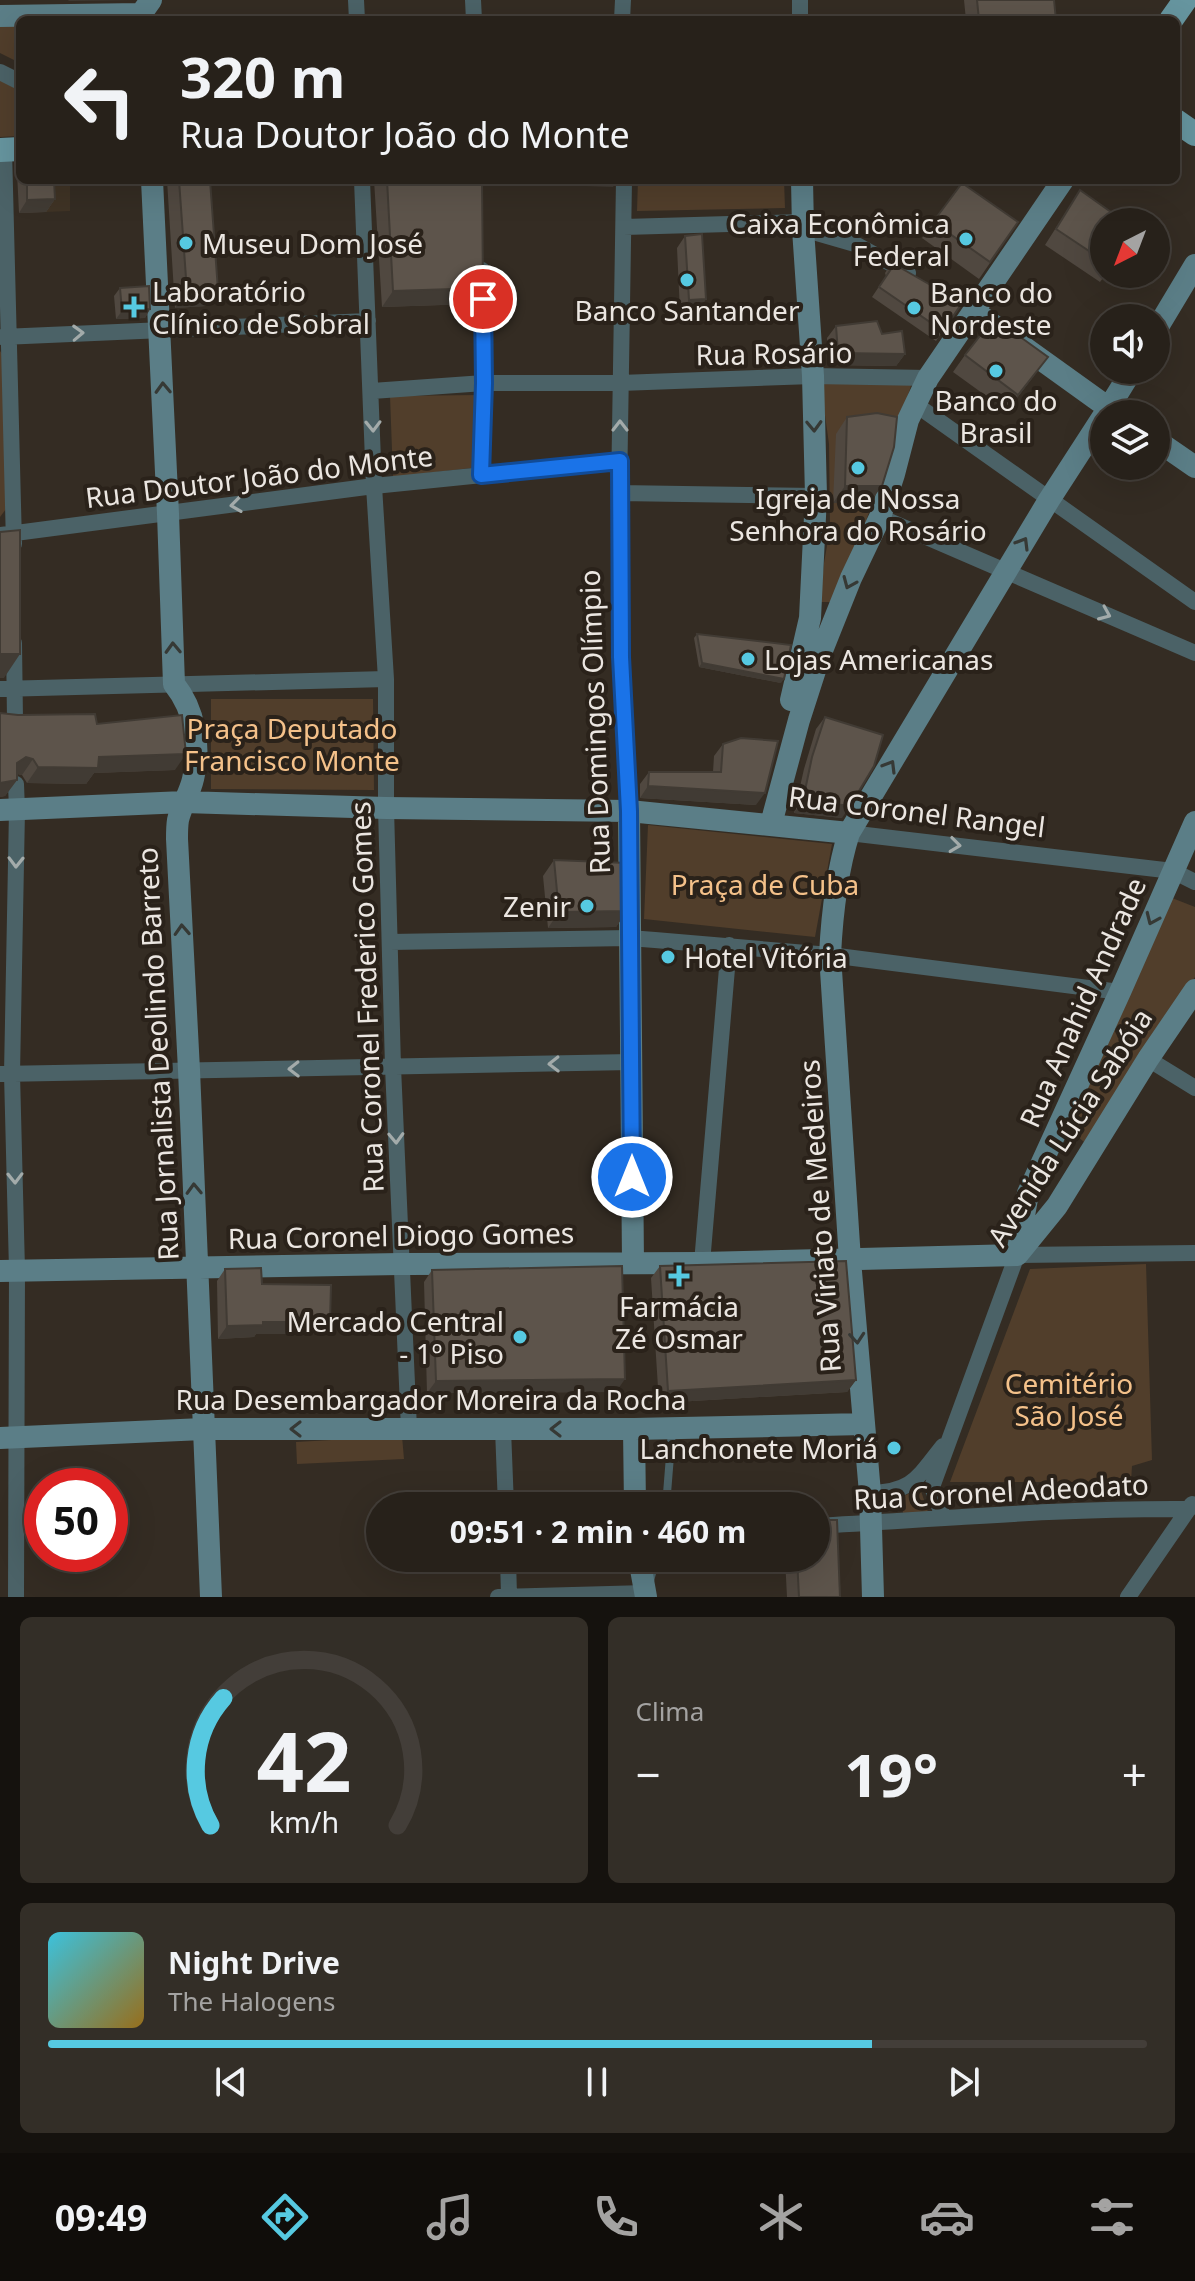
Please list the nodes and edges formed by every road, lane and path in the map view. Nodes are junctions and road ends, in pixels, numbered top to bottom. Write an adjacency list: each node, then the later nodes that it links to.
1 (2, 11): 2 (main road)
2 (144, 11)
3 (8, 149): 18 (street)
4 (152, 184): 17 (main road, Rua Jornalista Deolindo Barreto)
5 (362, 184): 16 (street, Rua Coronel Frederico Gomes)
6 (624, 184): 10 (street, Rua Domingos Olímpio)
7 (802, 184): 9 (main road)
8 (1060, 184): 15 (main road)
9 (803, 226): 10 (street); 13 (street); 19 (main road)
10 (624, 227): 22 (street, Rua Domingos Olímpio)
11 (482, 255): 21 (street)
12 (1195, 265): 14 (main road)
13 (928, 284)
14 (1170, 307)
15 (970, 308): 20 (main road); 24 (main road)
16 (368, 321): 17 (street); 23 (street, Rua Coronel Frederico Gomes)
17 (160, 330): 18 (street, one-way to 17); 35 (main road, Rua Jornalista Deolindo Barreto, one-way to 17)
18 (5, 336): 37 (street)
19 (813, 376): 20 (street, Rua Rosário); 22 (street, Rua Rosário); 33 (main road, one-way to 33)
20 (928, 378): 25 (main road)
21 (484, 383): 22 (street, Rua Rosário); 23 (street, Rua Rosário); 30 (street)
22 (620, 383): 28 (street, Rua Domingos Olímpio, one-way to 22)
23 (372, 391): 31 (street, Rua Coronel Frederico Gomes, one-way to 31)
24 (1092, 400)
25 (915, 404): 34 (street); 36 (main road)
26 (1090, 441): 34 (main road, Rua Viriato de Medeiros)
27 (1170, 450): 29 (main road)
28 (620, 461): 30 (street, Rua Doutor João do Monte); 32 (street, Rua Domingos Olímpio)
29 (1195, 467)
30 (481, 475): 31 (street, Rua Doutor João do Monte)
31 (374, 486): 35 (street, Rua Doutor João do Monte, one-way to 35); 43 (street, Rua Coronel Frederico Gomes)
32 (619, 493): 33 (street); 51 (street, Rua Domingos Olímpio)
33 (816, 496): 53 (main road)
34 (1049, 500): 39 (main road, Rua Viriato de Medeiros, one-way to 34); 40 (street)
35 (168, 514): 37 (street, Rua Doutor João do Monte); 44 (main road, Rua Jornalista Deolindo Barreto, one-way to 35)
36 (880, 517): 39 (street); 53 (main road, one-way to 53)
37 (7, 534): 38 (street)
38 (14, 564)
39 (1006, 571): 42 (street, one-way to 42); 54 (main road, Rua Viriato de Medeiros, one-way to 39)
40 (1195, 602)
41 (14, 626): 45 (street)
42 (1195, 653)
43 (386, 679): 44 (street); 49 (street, Rua Coronel Frederico Gomes)
44 (174, 684): 45 (street); 48 (main road, Rua Jornalista Deolindo Barreto)
45 (7, 689): 46 (street)
46 (15, 720)
47 (16, 784): 50 (street)
48 (184, 802): 49 (main road, Rua Coronel Rangel); 50 (main road, Rua Coronel Rangel); 66 (main road, Rua Jornalista Deolindo Barreto, one-way to 48)
49 (386, 808): 51 (main road, Rua Coronel Rangel); 58 (street, Rua Coronel Frederico Gomes)
50 (9, 810): 67 (street, one-way to 67)
51 (629, 811): 53 (main road, Rua Coronel Rangel); 57 (main road, Rua Domingos Olímpio)
52 (1195, 822): 55 (main road, Rua Anahid Andrade)
53 (763, 824): 54 (main road, Rua Coronel Rangel)
54 (849, 833): 55 (street, Rua Coronel Rangel, one-way to 55); 60 (main road, Rua Viriato de Medeiros)
55 (1173, 871): 56 (street, Rua Coronel Rangel); 62 (main road, Rua Anahid Andrade, one-way to 62)
56 (1195, 882)
57 (629, 938): 58 (street); 59 (street); 64 (main road, Rua Domingos Olímpio)
58 (390, 942): 65 (street, Rua Coronel Frederico Gomes)
59 (729, 945): 60 (street); 75 (street)
60 (830, 955): 62 (street); 73 (main road, Rua Viriato de Medeiros)
61 (1195, 990): 63 (main road, Avenida Lúcia Sabóia)
62 (1120, 992): 69 (main road, Rua Anahid Andrade)
63 (1148, 1059): 68 (street); 70 (main road, Avenida Lúcia Sabóia)
64 (632, 1062): 65 (street, one-way to 65); 74 (main road, Rua Domingos Olímpio)
65 (393, 1067): 66 (street, one-way to 66); 76 (street, Rua Coronel Frederico Gomes, one-way to 76)
66 (189, 1070): 67 (street); 77 (main road, Rua Jornalista Deolindo Barreto, one-way to 66)
67 (6, 1074): 78 (street, one-way to 78)
68 (1195, 1088)
69 (1028, 1193): 70 (main road); 72 (main road, Rua Anahid Andrade)
70 (1057, 1206): 72 (main road, Avenida Lúcia Sabóia)
71 (1195, 1253): 72 (street)
72 (1017, 1255): 73 (main road, Rua Coronel Diogo Gomes); 85 (street, Avenida Lúcia Sabóia)
73 (850, 1260): 75 (main road, Rua Coronel Diogo Gomes); 79 (main road, Rua Viriato de Medeiros, one-way to 79)
74 (633, 1263): 75 (main road, Rua Coronel Diogo Gomes); 76 (main road, Rua Coronel Diogo Gomes)
75 (702, 1263)
76 (400, 1264): 77 (main road, Rua Coronel Diogo Gomes); 82 (street, Rua Coronel Frederico Gomes)
77 (197, 1267): 78 (main road, Rua Coronel Diogo Gomes); 81 (main road, Rua Jornalista Deolindo Barreto)
78 (8, 1270): 86 (street)
79 (864, 1424): 80 (main road, Rua Desembargador Moreira da Rocha); 90 (main road, Rua Viriato de Medeiros)
80 (673, 1428): 84 (main road, Rua Desembargador Moreira da Rocha); 89 (lane)
81 (203, 1429): 82 (main road, Rua Desembargador Moreira da Rocha, one-way to 81); 86 (main road, Rua Desembargador Moreira da Rocha); 101 (main road, Rua Jornalista Deolindo Barreto)
82 (409, 1429): 83 (main road, Rua Desembargador Moreira da Rocha)
83 (503, 1429): 84 (main road, Rua Desembargador Moreira da Rocha, one-way to 83); 87 (street)
84 (634, 1429): 88 (main road)
85 (952, 1436): 90 (street, Avenida Lúcia Sabóia); 92 (street, Avenida Lúcia Sabóia)
86 (9, 1438): 100 (street)
87 (505, 1492)
88 (635, 1492)
89 (667, 1492)
90 (870, 1493): 93 (main road, Rua Viriato de Medeiros)
91 (1192, 1504): 92 (street, Rua Coronel Adeodato); 104 (street)
92 (943, 1517): 93 (street, Rua Coronel Adeodato)
93 (870, 1523): 94 (street, Rua Coronel Adeodato); 103 (main road, Rua Viriato de Medeiros)
94 (830, 1525)
95 (508, 1572): 99 (street)
96 (642, 1572): 98 (main road)
97 (652, 1572): 98 (lane)
98 (646, 1595): 99 (street)
99 (509, 1596): 102 (street)
100 (16, 1597)
101 (211, 1597)
102 (498, 1597)
103 (873, 1597)
104 (1128, 1597)

